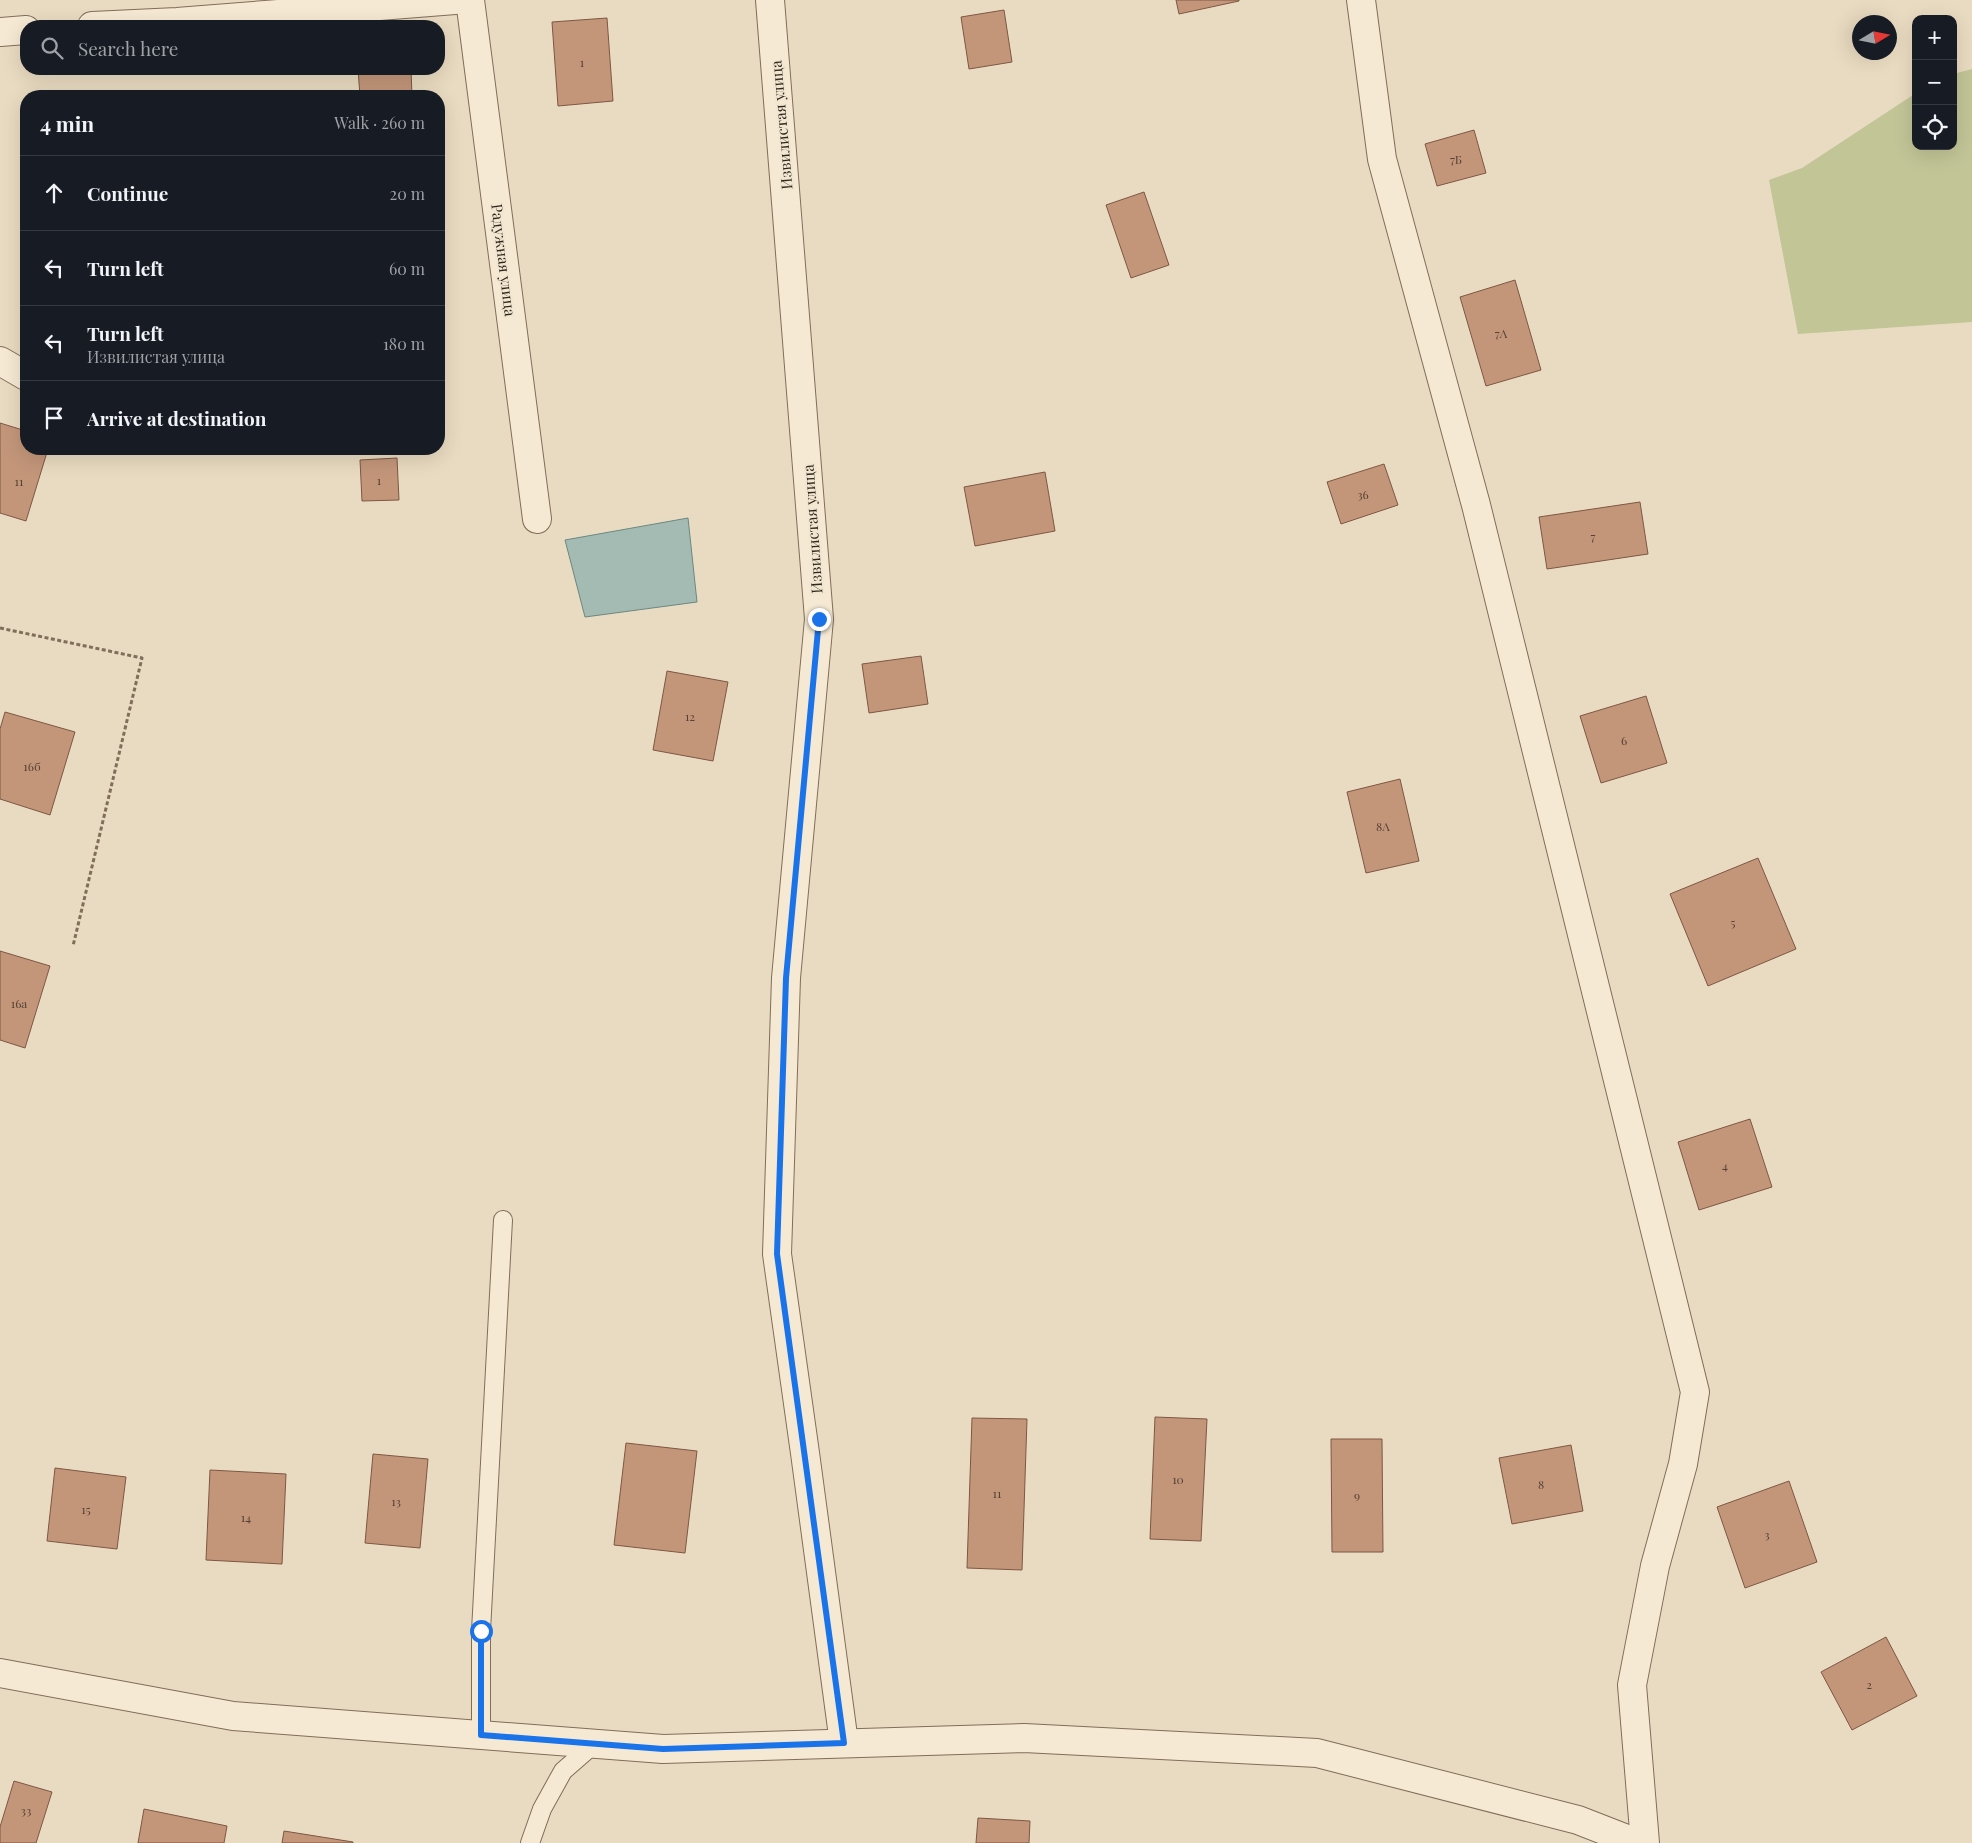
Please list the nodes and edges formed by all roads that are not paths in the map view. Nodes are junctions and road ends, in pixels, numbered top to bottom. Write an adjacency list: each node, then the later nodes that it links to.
1 (455, 0): 5 (street)
2 (470, 0): 10 (street, Радужная улица)
3 (770, 0): 14 (street, Извилистая улица)
4 (1361, 0): 18 (street)
5 (176, 20)
6 (20, 30): 7 (street)
7 (0, 32)
8 (0, 361): 9 (street)
9 (20, 373)
10 (538, 519)
11 (503, 1220): 13 (lane)
12 (0, 1673): 13 (street)
13 (481, 1735): 15 (street)
14 (844, 1743): 15 (street); 17 (street)
15 (594, 1744): 16 (lane)
16 (530, 1843)
17 (1637, 1843)
18 (1645, 1843)

